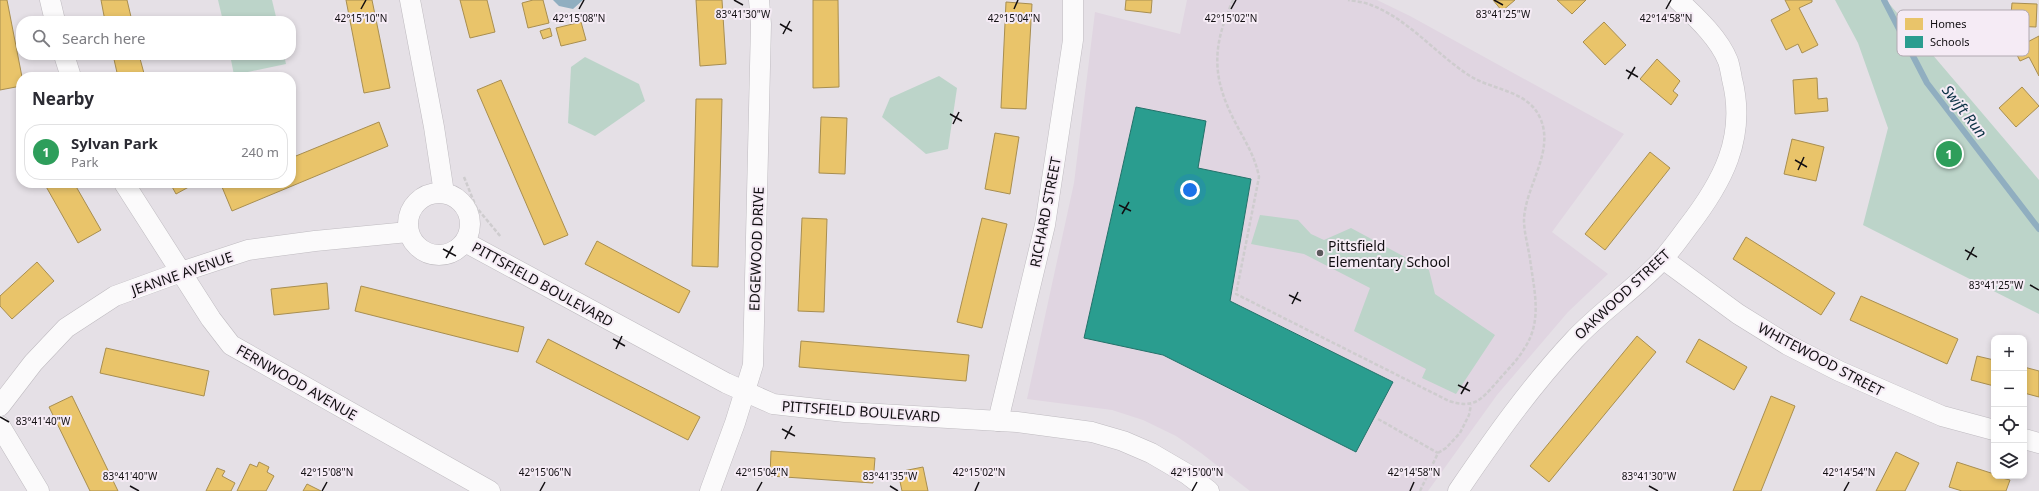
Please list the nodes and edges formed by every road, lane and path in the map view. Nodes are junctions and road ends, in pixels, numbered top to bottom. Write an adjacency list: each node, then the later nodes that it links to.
1 (50, 0): 8 (street)
2 (410, 0): 13 (street)
3 (760, 0): 19 (street, EDGEWOOD DRIVE)
4 (1073, 0): 23 (street, RICHARD STREET)
5 (1233, 0): 20 (path)
6 (1348, 0): 20 (path)
7 (1678, 0): 17 (street, OAKWOOD STREET)
8 (54, 16)
9 (66, 60): 10 (street)
10 (69, 72)
11 (463, 173): 15 (path)
12 (127, 188): 18 (street, FERNWOOD AVENUE)
13 (444, 193): 14 (street); 16 (street, PITTSFIELD BOULEVARD)
14 (408, 232): 16 (street, PITTSFIELD BOULEVARD); 18 (street, JEANNE AVENUE)
15 (503, 240)
16 (465, 242): 19 (street, PITTSFIELD BOULEVARD)
17 (1663, 259): 25 (street, WHITEWOOD STREET); 34 (street, OAKWOOD STREET)
18 (181, 272): 21 (street, JEANNE AVENUE); 30 (street, FERNWOOD AVENUE)
19 (744, 393): 23 (street, PITTSFIELD BOULEVARD); 31 (street, EDGEWOOD DRIVE)
20 (1471, 405): 28 (path)
21 (0, 406)
22 (1378, 419): 28 (path)
23 (998, 421): 32 (street, PITTSFIELD BOULEVARD)
24 (0, 426): 29 (street)
25 (1991, 429)
26 (2027, 440): 27 (street)
27 (2039, 443)
28 (1438, 453): 33 (path)
29 (39, 491)
30 (490, 491)
31 (710, 491)
32 (1209, 491)
33 (1420, 491)
34 (1458, 491)

